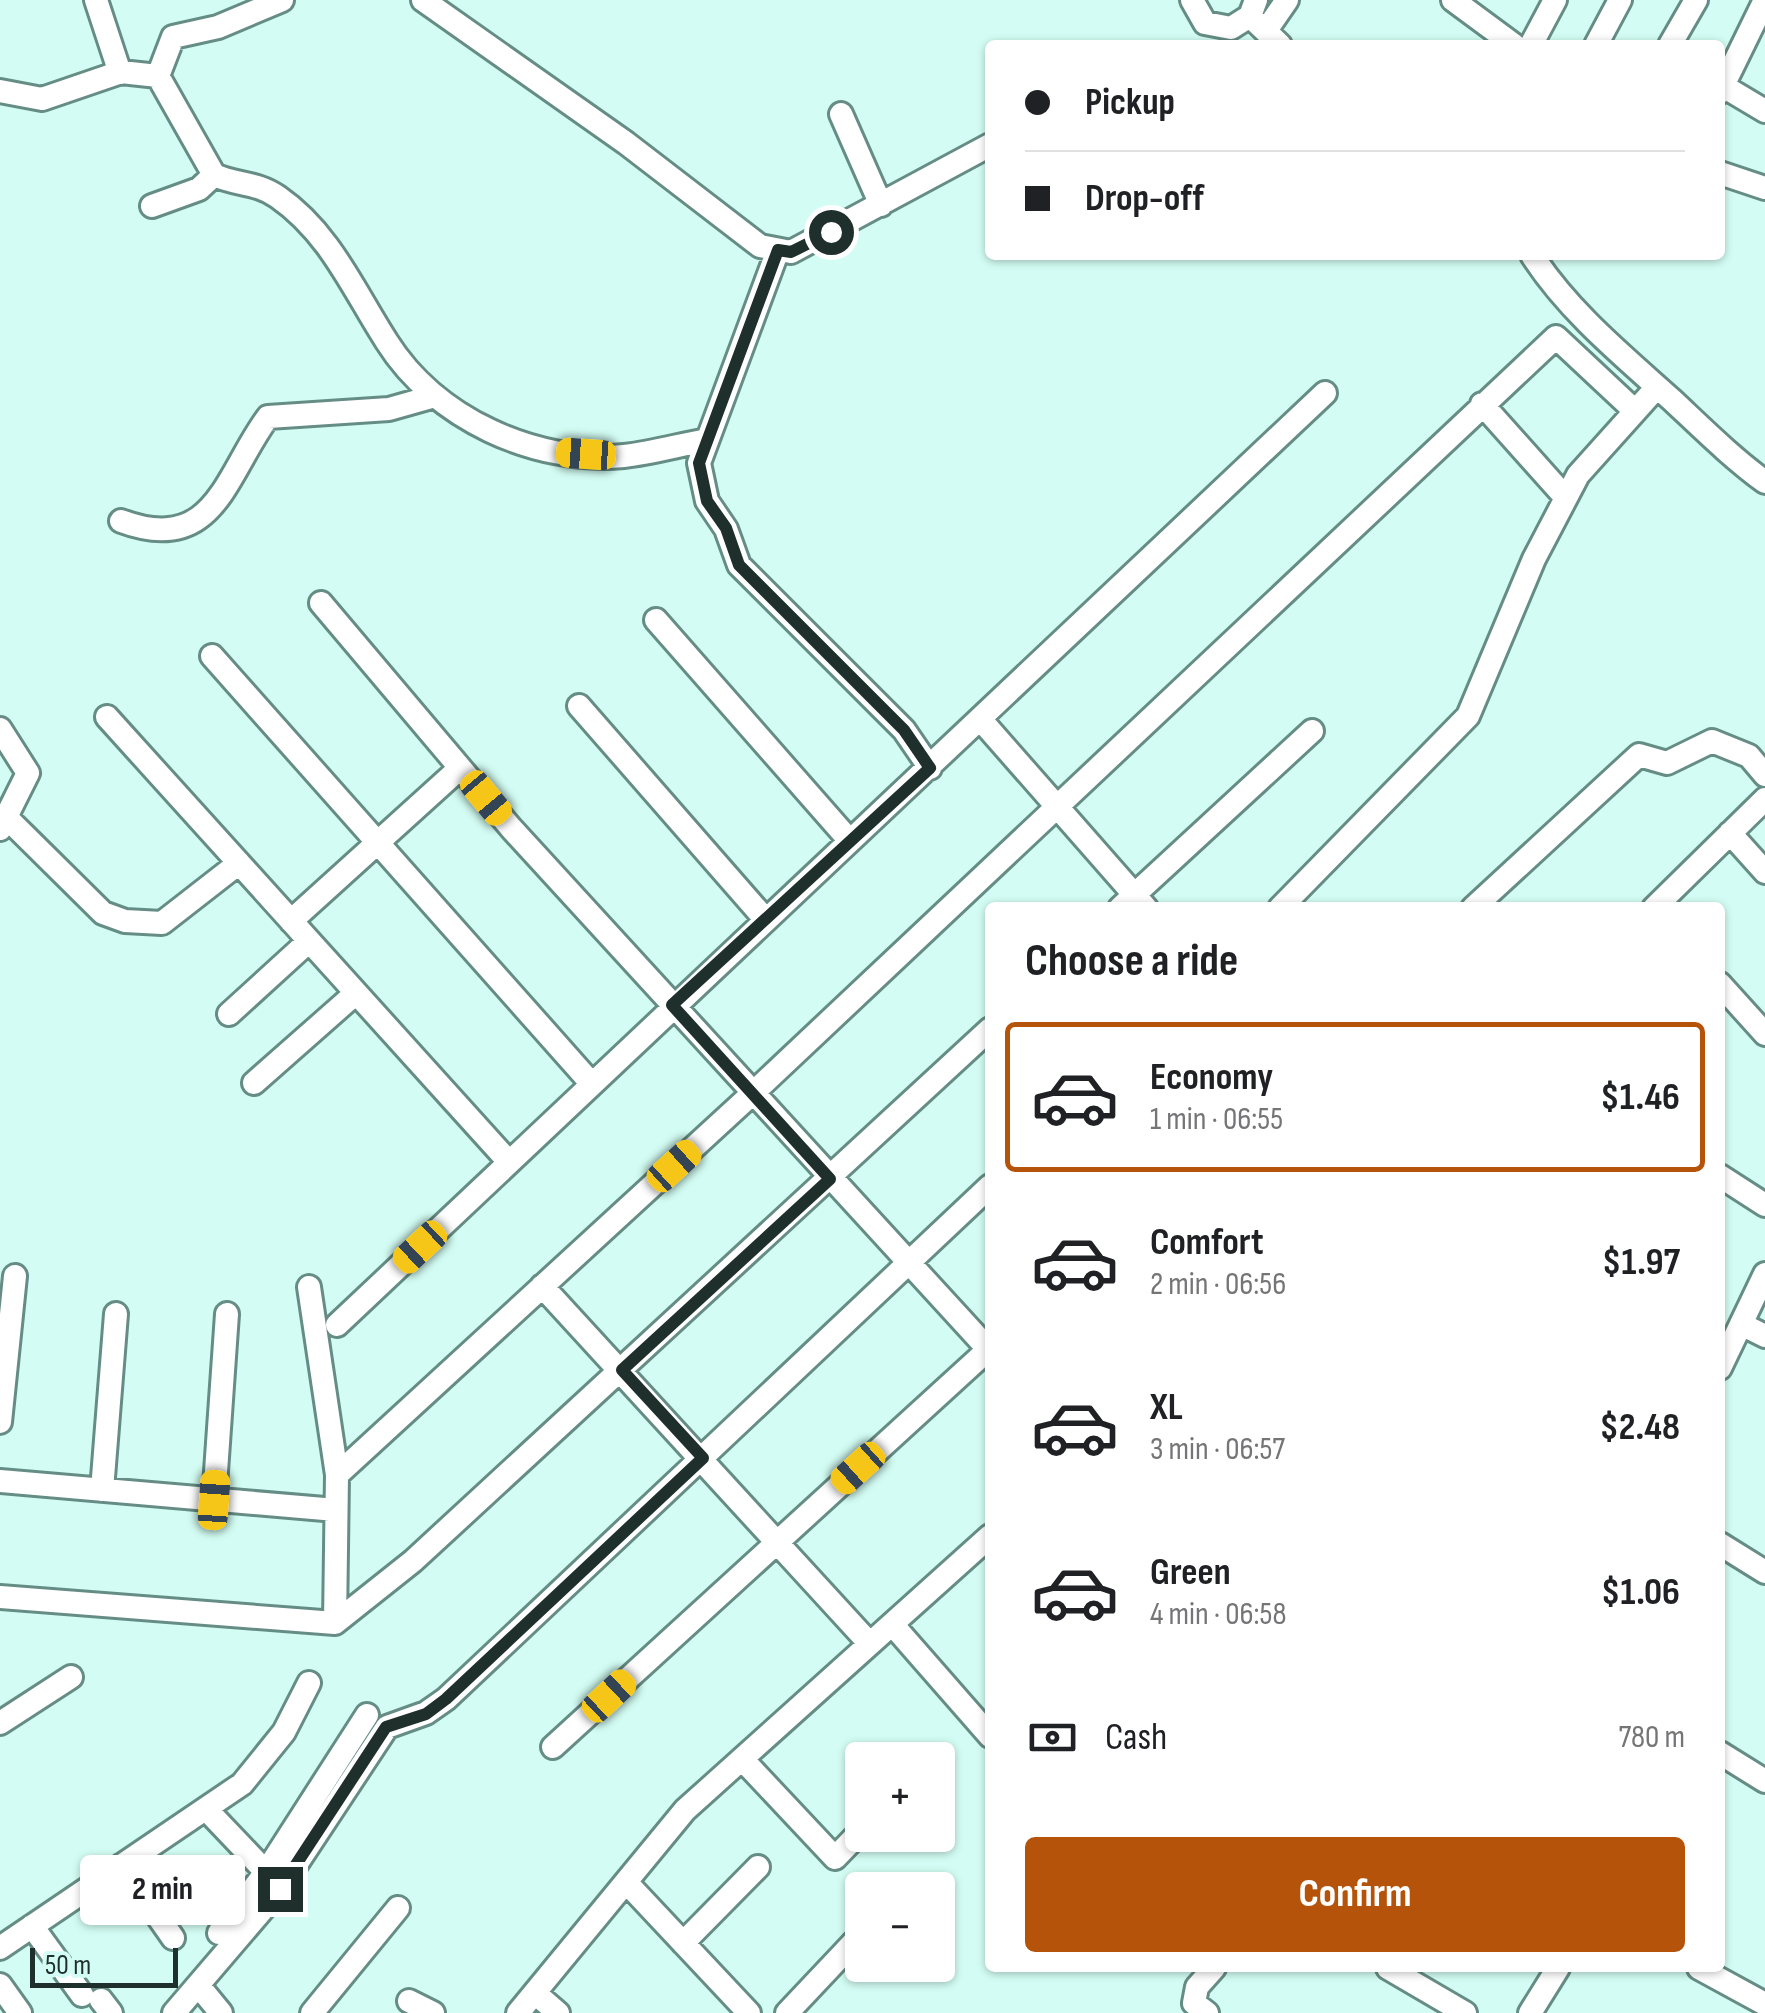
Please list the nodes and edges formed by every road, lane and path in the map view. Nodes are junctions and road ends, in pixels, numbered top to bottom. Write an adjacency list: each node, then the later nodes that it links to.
1 (96, 0): 17 (street)
2 (282, 0): 18 (street)
3 (423, 0): 30 (street)
4 (1192, 0): 12 (street)
5 (1288, 0): 11 (street)
6 (1453, 0): 13 (street)
7 (1556, 0): 14 (street)
8 (1620, 0): 15 (street)
9 (1696, 0): 16 (street)
10 (1765, 0): 19 (street)
11 (1263, 22): 12 (street)
12 (1210, 37)
13 (1507, 40)
14 (1535, 40)
15 (1599, 40)
16 (1673, 40)
17 (120, 73): 18 (street); 20 (street)
18 (158, 76): 25 (street)
19 (1725, 83)
20 (0, 91)
21 (1725, 91): 22 (street)
22 (1765, 111)
23 (841, 114): 28 (street)
24 (985, 148): 28 (street)
25 (214, 175): 29 (street); 34 (street)
26 (1725, 175): 27 (street)
27 (1765, 188)
28 (881, 205): 30 (street)
29 (152, 206)
30 (778, 250): 37 (street)
31 (1535, 260): 32 (street)
32 (1657, 387): 36 (street); 38 (street)
33 (1325, 393): 46 (street)
34 (435, 396): 37 (street); 40 (street)
35 (1482, 404): 36 (street); 39 (street); 53 (street)
36 (1636, 411): 39 (street)
37 (706, 440): 50 (street)
38 (1765, 482)
39 (1566, 498): 62 (street)
40 (120, 521)
41 (321, 603): 49 (street)
42 (656, 620): 56 (street)
43 (212, 656): 57 (street)
44 (579, 706): 65 (street)
45 (107, 718): 58 (street)
46 (981, 720): 50 (street); 53 (street)
47 (0, 729): 54 (street)
48 (1312, 732): 61 (street)
49 (460, 768): 57 (street); 70 (street)
50 (930, 768): 56 (street)
51 (1765, 775): 63 (street)
52 (1765, 799): 55 (street)
53 (1056, 806): 60 (street); 76 (street)
54 (4, 824): 58 (street)
55 (1730, 833): 59 (street); 64 (street)
56 (850, 841): 65 (street)
57 (378, 842): 66 (street); 74 (street)
58 (239, 863): 66 (street)
59 (1765, 872)
60 (1132, 902)
61 (1134, 902)
62 (1286, 902)
63 (1488, 902)
64 (1660, 902)
65 (765, 919): 70 (street)
66 (292, 921): 67 (street)
67 (309, 940): 69 (street); 71 (street)
68 (1725, 990): 73 (street)
69 (356, 993): 75 (street); 77 (street)
70 (672, 1005): 74 (street); 76 (street)
71 (229, 1014)
72 (985, 1034): 78 (street)
73 (1765, 1034)
74 (591, 1082): 77 (street)
75 (254, 1083)
76 (753, 1093): 78 (street); 85 (street)
77 (509, 1162): 90 (street)
78 (830, 1179): 82 (street); 95 (street)
79 (1725, 1179): 81 (street)
80 (985, 1191): 82 (street)
81 (1765, 1206)
82 (909, 1265): 92 (street); 97 (street)
83 (1765, 1274): 89 (street)
84 (15, 1276): 96 (street)
85 (542, 1286): 95 (street); 98 (street)
86 (310, 1287): 98 (street)
87 (116, 1314): 100 (street)
88 (227, 1314): 101 (street)
89 (1742, 1324): 91 (street); 94 (street)
90 (337, 1325)
91 (1765, 1336)
92 (985, 1345)
93 (985, 1353): 103 (street)
94 (1725, 1358)
95 (622, 1370): 97 (street); 108 (street)
96 (0, 1422)
97 (703, 1458): 103 (street); 138 (street)
98 (336, 1475): 102 (street)
99 (0, 1481): 100 (street)
100 (102, 1490): 101 (street)
101 (214, 1500): 102 (street)
102 (336, 1510): 108 (street)
103 (779, 1540): 110 (street); 116 (street)
104 (985, 1540): 109 (street)
105 (1725, 1547): 106 (street)
106 (1765, 1572)
107 (0, 1597): 108 (street)
108 (335, 1622)
109 (892, 1624): 110 (street); 115 (street)
110 (870, 1644): 118 (street)
111 (71, 1677): 114 (street)
112 (308, 1683): 120 (street)
113 (368, 1715): 124 (street)
114 (0, 1723)
115 (985, 1730)
116 (552, 1747)
117 (1725, 1756): 119 (street)
118 (742, 1758): 121 (street); 125 (street)
119 (1765, 1781)
120 (206, 1809): 122 (street); 124 (street)
121 (845, 1848)
122 (122, 1865): 127 (street); 129 (street)
123 (758, 1868): 130 (street)
124 (266, 1872): 128 (street)
125 (626, 1882): 130 (street); 139 (street)
126 (398, 1908): 147 (street)
127 (32, 1926): 131 (street); 141 (street)
128 (219, 1933)
129 (173, 1938)
130 (683, 1943): 151 (street)
131 (0, 1948)
132 (845, 1952): 152 (street)
133 (1201, 1972): 143 (street)
134 (1395, 1972): 153 (street)
135 (1556, 1972): 154 (street)
136 (1706, 1972): 142 (street)
137 (0, 1985): 144 (street)
138 (198, 1985): 145 (street); 146 (street)
139 (535, 1993): 149 (street); 150 (street)
140 (409, 2001): 148 (street)
141 (98, 2003)
142 (1765, 2004)
143 (1200, 2011)
144 (20, 2013)
145 (174, 2013)
146 (221, 2013)
147 (312, 2013)
148 (433, 2013)
149 (518, 2013)
150 (558, 2013)
151 (749, 2013)
152 (787, 2013)
153 (1465, 2013)
154 (1530, 2013)

